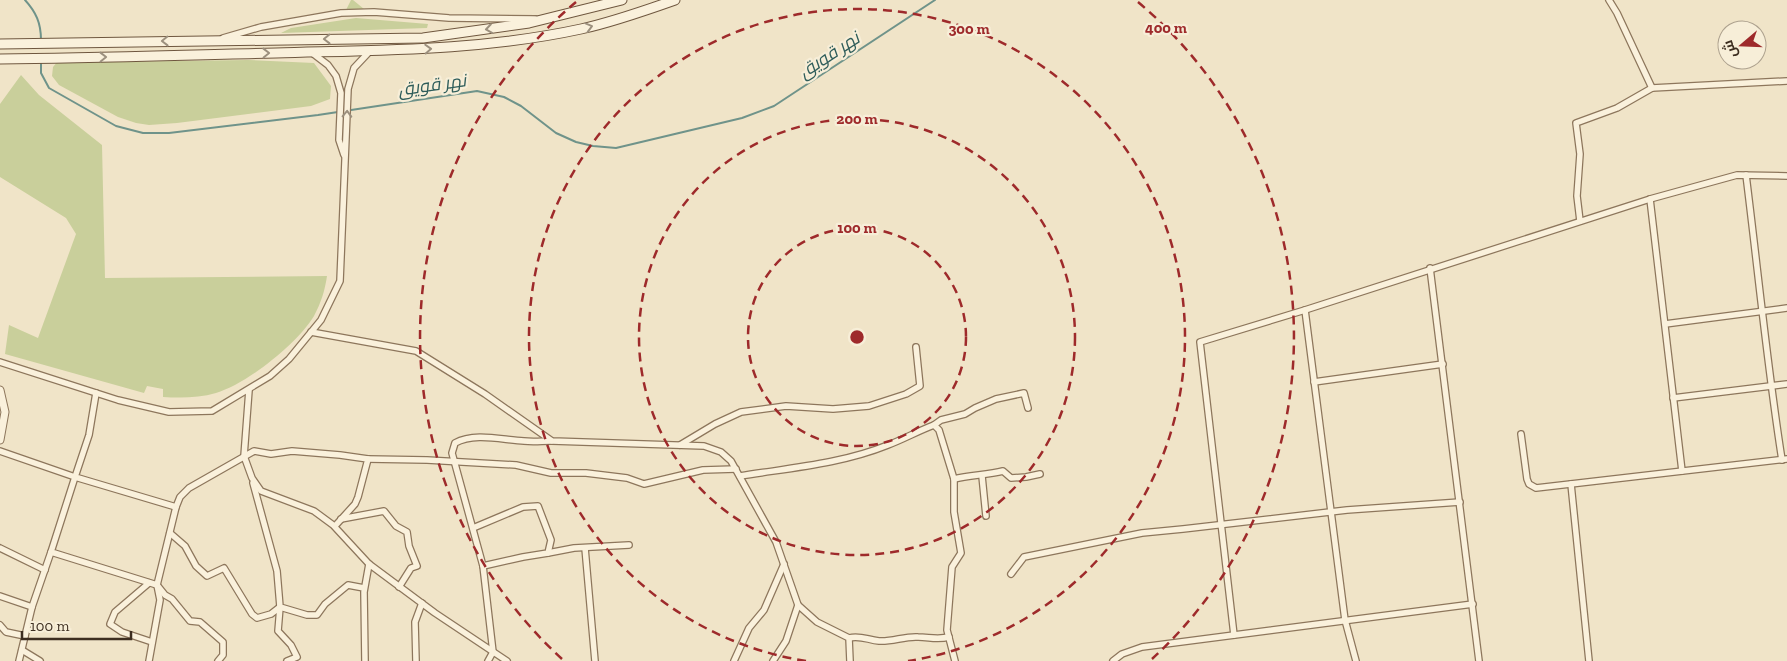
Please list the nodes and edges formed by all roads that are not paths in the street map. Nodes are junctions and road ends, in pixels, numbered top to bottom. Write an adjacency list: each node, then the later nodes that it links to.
1 (622, 0): 4 (main road)
2 (675, 0): 7 (main road, one-way to 2)
3 (1609, 0): 11 (street)
4 (547, 19): 5 (main road, one-way to 5); 5 (street)
5 (215, 40): 6 (main road, one-way to 6)
6 (0, 44)
7 (370, 51): 8 (main road); 12 (street, one-way to 7)
8 (310, 52): 9 (main road, one-way to 8); 12 (street)
9 (0, 59)
10 (1787, 81): 11 (street)
11 (1652, 88): 16 (street)
12 (345, 158): 22 (street)
13 (1746, 175): 14 (street); 15 (street); 20 (street)
14 (1787, 176)
15 (1650, 199): 16 (street); 21 (street)
16 (1580, 221): 17 (street)
17 (1430, 268): 19 (street); 25 (street)
18 (1787, 308): 20 (street)
19 (1305, 310): 26 (street); 58 (street)
20 (1763, 311): 21 (street); 28 (street)
21 (1665, 324): 32 (street)
22 (311, 332): 30 (street); 37 (street)
23 (916, 347): 38 (street)
24 (0, 362): 31 (street)
25 (1443, 364): 26 (street); 53 (street)
26 (1314, 382): 55 (street)
27 (1787, 384): 28 (street)
28 (1770, 386): 32 (street); 42 (street)
29 (0, 390): 36 (street)
30 (249, 390): 31 (street); 40 (street)
31 (96, 393): 49 (street)
32 (1673, 398): 45 (street)
33 (1028, 408): 34 (street)
34 (934, 425): 47 (street); 51 (street)
35 (1520, 434): 52 (street)
36 (0, 440)
37 (552, 441): 38 (street); 43 (street)
38 (680, 445): 44 (street)
39 (0, 451): 49 (street)
40 (244, 456): 41 (street); 50 (street); 54 (street)
41 (368, 459): 43 (street); 57 (street)
42 (1785, 459): 45 (street)
43 (453, 461): 44 (street); 60 (street)
44 (736, 469): 47 (street)
45 (1682, 471): 52 (street)
46 (1040, 474): 48 (street)
47 (740, 476): 68 (street)
48 (982, 476): 51 (street); 56 (street)
49 (74, 477): 54 (street); 65 (street)
50 (252, 478): 59 (street); 81 (street)
51 (954, 479): 86 (street)
52 (1571, 484): 108 (street)
53 (1460, 502): 55 (street); 78 (street)
54 (176, 507): 61 (street)
55 (1332, 511): 58 (street); 82 (street)
56 (986, 516)
57 (340, 520): 59 (street); 74 (street)
58 (1221, 524): 71 (street); 84 (street)
59 (335, 526): 67 (street)
60 (474, 528): 66 (street); 69 (street)
61 (170, 533): 73 (street); 81 (street)
62 (629, 545): 64 (street)
63 (0, 548): 70 (street)
64 (585, 548): 66 (street); 100 (street)
65 (51, 552): 70 (street); 72 (street)
66 (548, 553): 69 (street)
67 (369, 564): 74 (street); 75 (street)
68 (784, 564): 79 (street); 101 (street)
69 (483, 566): 90 (street)
70 (45, 570): 80 (street)
71 (1011, 574)
72 (149, 583): 73 (street); 88 (street)
73 (156, 585): 88 (street); 94 (street)
74 (399, 587): 77 (street)
75 (364, 588): 81 (street); 96 (street)
76 (0, 596): 80 (street)
77 (422, 603): 90 (street); 97 (street)
78 (1473, 604): 82 (street); 107 (street)
79 (798, 605): 87 (street); 102 (street)
80 (32, 607): 85 (street)
81 (280, 607): 95 (street)
82 (1345, 620): 84 (street); 106 (street)
83 (0, 625): 85 (street)
84 (1234, 635): 105 (street)
85 (25, 636): 89 (street)
86 (949, 637): 87 (street); 104 (street)
87 (849, 638): 103 (street)
88 (152, 642): 93 (street)
89 (22, 650): 91 (street); 92 (street)
90 (493, 652): 98 (street); 99 (street)
91 (19, 661)
92 (40, 661)
93 (149, 661)
94 (218, 661)
95 (287, 661)
96 (365, 661)
97 (416, 661)
98 (488, 661)
99 (507, 661)
100 (595, 661)
101 (734, 661)
102 (773, 661)
103 (850, 661)
104 (955, 661)
105 (1113, 661)
106 (1356, 661)
107 (1479, 661)
108 (1589, 661)

